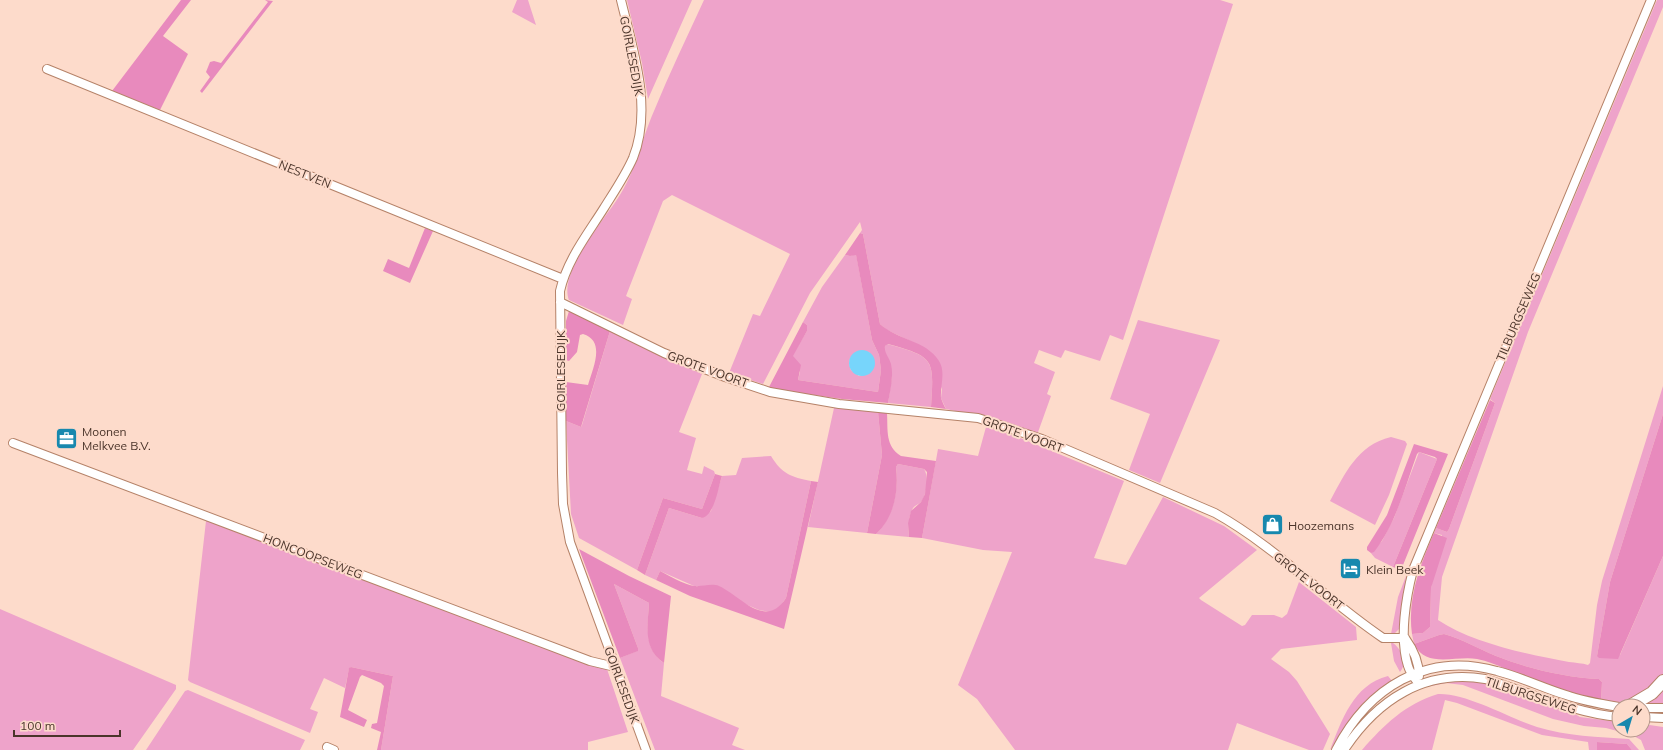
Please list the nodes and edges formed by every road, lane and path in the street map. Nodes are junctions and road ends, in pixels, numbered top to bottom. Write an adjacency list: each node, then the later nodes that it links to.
1 (621, 0): 4 (street, GOIRLESEDIJK)
2 (1651, 0): 7 (street, TILBURGSEWEG)
3 (47, 69): 4 (street, NESTVEN)
4 (563, 278): 5 (street, GOIRLESEDIJK)
5 (560, 302): 7 (street, GROTE VOORT); 8 (street, GOIRLESEDIJK)
6 (12, 443): 8 (street, HONCOOPSEWEG)
7 (1404, 638): 9 (street)
8 (615, 667): 21 (street, GOIRLESEDIJK)
9 (1415, 673): 11 (street); 13 (street, TILBURGSEWEG); 22 (street, TILBURGSEWEG)
10 (1663, 681): 12 (highway)
11 (1419, 684): 16 (street, TILBURGSEWEG); 23 (street, TILBURGSEWEG)
12 (1644, 698)
13 (1611, 706)
14 (1651, 708): 15 (street)
15 (1663, 708)
16 (1611, 716)
17 (1651, 717): 18 (street)
18 (1663, 718)
19 (1651, 722): 20 (street)
20 (1663, 723)
21 (646, 750)
22 (1336, 750)
23 (1344, 750)

